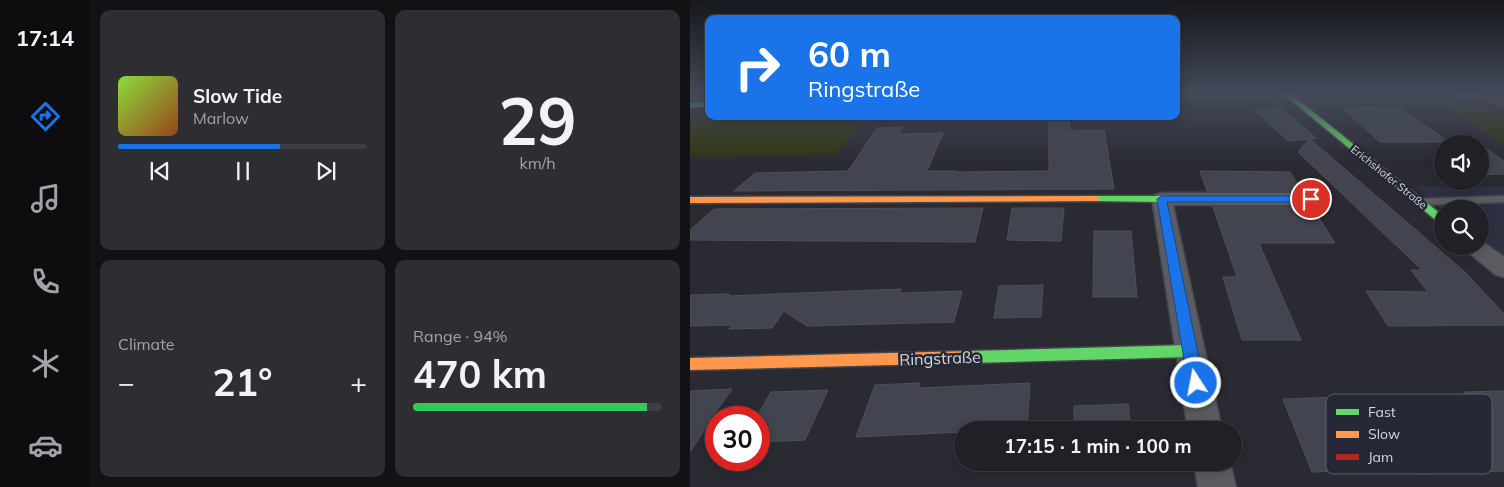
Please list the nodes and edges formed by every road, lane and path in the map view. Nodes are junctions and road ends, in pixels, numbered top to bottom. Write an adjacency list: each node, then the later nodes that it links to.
1 (1316, 118): 6 (main road, Erichshofer Straße)
2 (1162, 199): 3 (street); 5 (main road); 10 (street)
3 (1311, 199)
4 (1504, 199): 6 (lane)
5 (690, 200)
6 (1420, 202): 7 (main road, Erichshofer Straße)
7 (1434, 213)
8 (1486, 255): 9 (street)
9 (1504, 269)
10 (1190, 351): 11 (main road, Ringstraße); 12 (street)
11 (690, 364)
12 (1203, 421)
13 (1214, 471): 14 (street)
14 (1217, 487)

